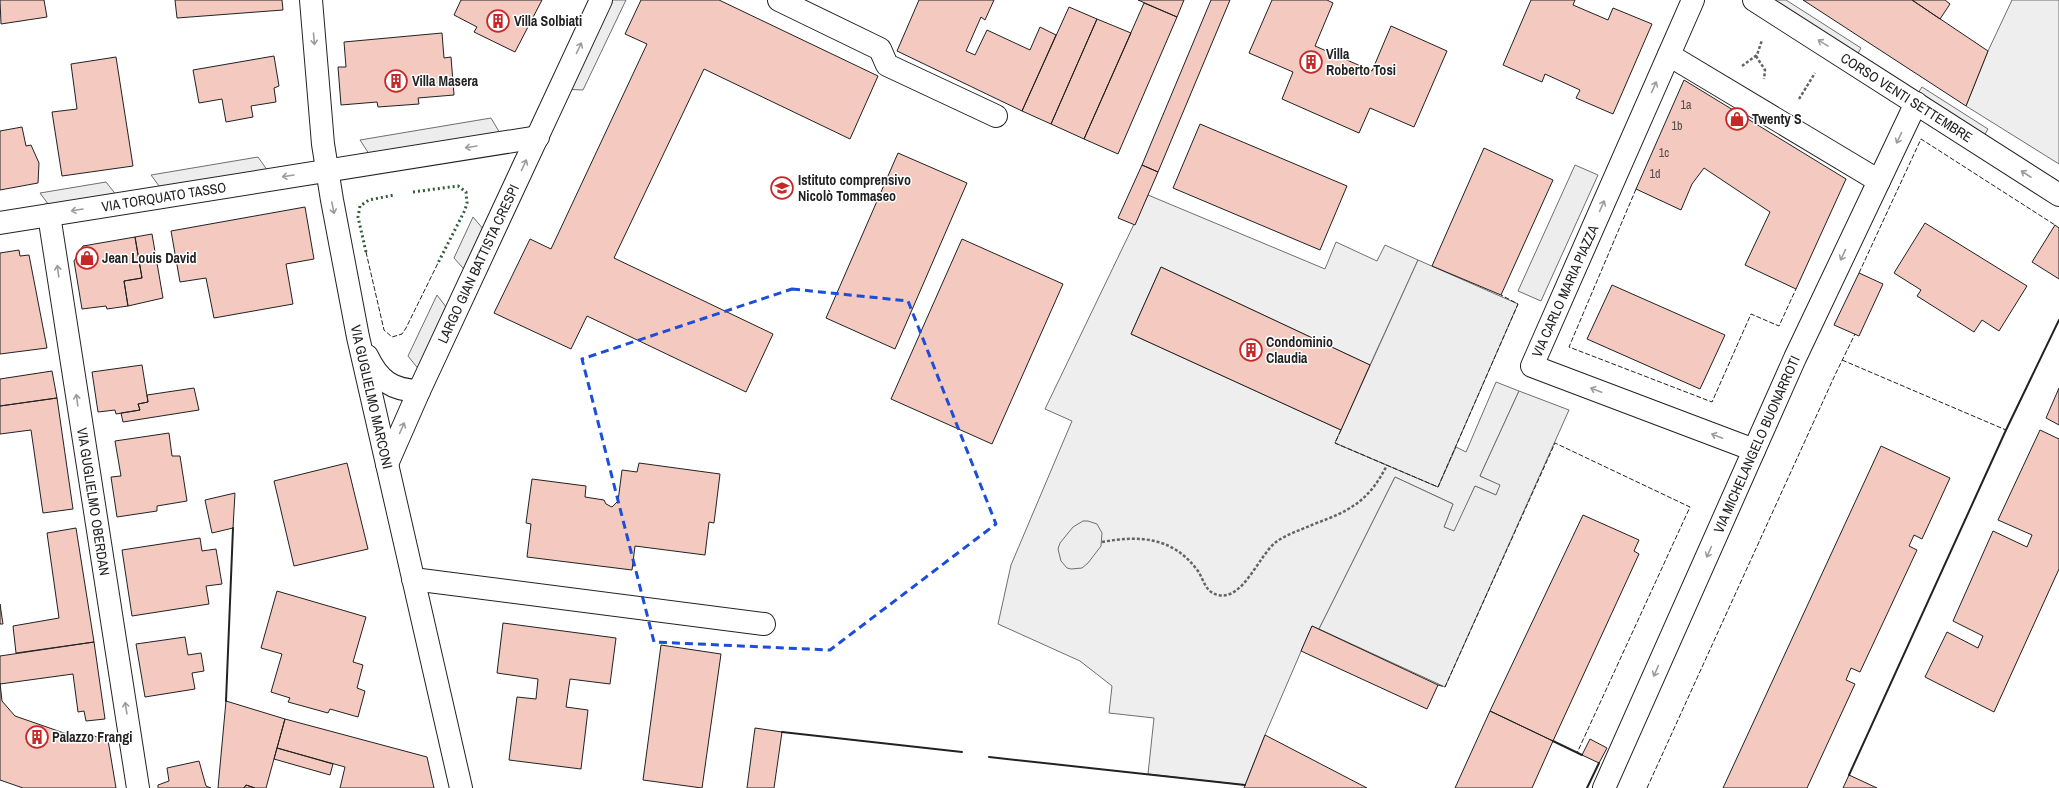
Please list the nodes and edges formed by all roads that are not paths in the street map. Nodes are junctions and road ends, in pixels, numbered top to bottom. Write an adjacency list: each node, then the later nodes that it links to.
1 (311, 0): 10 (street, VIA GUGLIELMO MARCONI, one-way to 10)
2 (601, 0): 9 (street, LARGO GIAN BATTISTA CRESPI, one-way to 2)
3 (779, 0): 8 (street)
4 (1693, 0): 6 (street, VIA CARLO MARIA PIAZZA)
5 (1754, 0): 7 (street, CORSO VENTI SETTEMBRE, one-way to 5)
6 (1669, 55): 11 (street); 17 (street, VIA CARLO MARIA PIAZZA, one-way to 6)
7 (1916, 103): 11 (street, VIA MICHELANGELO BUONARROTI, one-way to 11); 12 (street, CORSO VENTI SETTEMBRE, one-way to 7)
8 (996, 116)
9 (538, 137): 10 (street, one-way to 10); 16 (street, LARGO GIAN BATTISTA CRESPI, one-way to 9)
10 (327, 169): 13 (street, VIA TORQUATO TASSO, one-way to 13); 15 (street, VIA GUGLIELMO MARCONI, one-way to 15)
11 (1879, 181): 17 (street, VIA MICHELANGELO BUONARROTI, one-way to 17)
12 (2059, 196)
13 (49, 215): 14 (street, VIA TORQUATO TASSO); 21 (street, VIA GUGLIELMO OBERDAN, one-way to 13)
14 (0, 223)
15 (358, 337): 16 (street); 18 (street, VIA GUGLIELMO MARCONI)
16 (419, 391): 18 (street, LARGO GIAN BATTISTA CRESPI, one-way to 16)
17 (1754, 450): 23 (street, VIA MICHELANGELO BUONARROTI, one-way to 23)
18 (387, 464): 19 (street, VIA GUGLIELMO MARCONI)
19 (413, 579): 20 (street); 22 (street, VIA GUGLIELMO MARCONI)
20 (764, 624)
21 (138, 788)
22 (461, 788)
23 (1604, 788)

